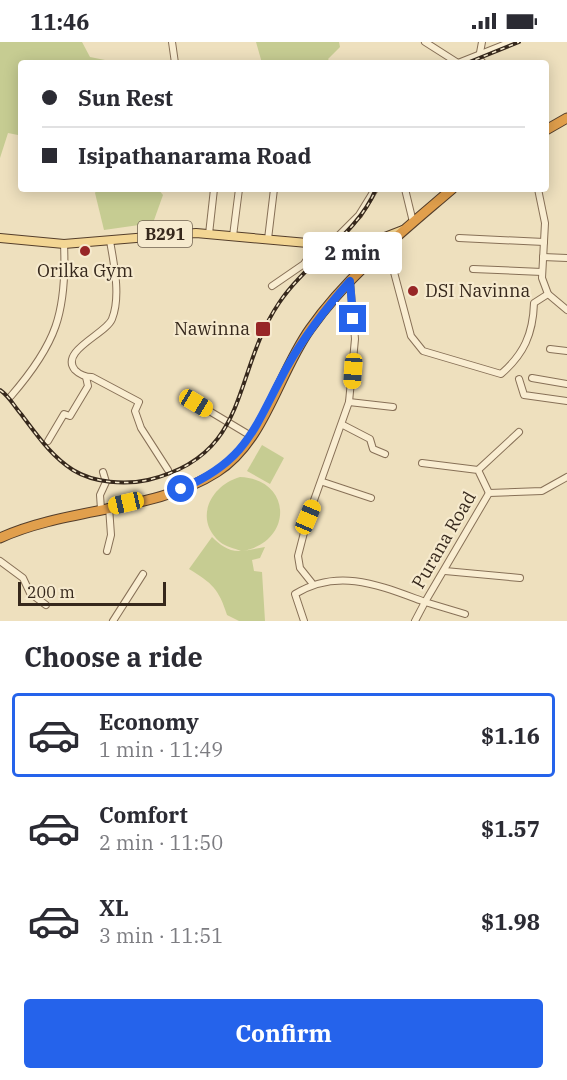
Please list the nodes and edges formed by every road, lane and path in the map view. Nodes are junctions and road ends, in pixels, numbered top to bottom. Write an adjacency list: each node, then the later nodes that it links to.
1 (172, 42): 6 (street)
2 (425, 42): 7 (street)
3 (482, 42): 5 (street)
4 (511, 42): 5 (street)
5 (479, 55): 8 (street); 9 (street)
6 (175, 60)
7 (453, 60)
8 (466, 60)
9 (482, 60)
10 (567, 118): 11 (highway)
11 (549, 127)
12 (214, 192): 20 (street)
13 (239, 192): 21 (street)
14 (274, 192): 24 (street)
15 (373, 192): 29 (street)
16 (405, 192): 19 (street)
17 (448, 192): 19 (highway)
18 (539, 192): 26 (street)
19 (409, 225): 29 (main road, B291); 30 (highway)
20 (209, 234): 21 (main road, B291); 25 (main road, B291)
21 (233, 236): 24 (main road, B291)
22 (0, 238): 27 (main road, B291)
23 (459, 238): 26 (street)
24 (268, 239): 28 (main road, B291)
25 (110, 241): 27 (main road, B291); 41 (street)
26 (544, 242): 31 (street)
27 (64, 244): 45 (street)
28 (317, 244): 29 (main road, B291); 36 (street)
29 (329, 245)
30 (387, 246): 35 (highway); 37 (street)
31 (543, 257): 32 (street); 34 (street)
32 (567, 258)
33 (473, 269): 34 (street)
34 (542, 272): 37 (street)
35 (350, 281): 47 (street); 52 (highway)
36 (272, 286)
37 (548, 294): 38 (street)
38 (567, 310)
39 (550, 349): 40 (street)
40 (567, 351)
41 (86, 377): 53 (street); 56 (street)
42 (532, 378): 44 (street)
43 (519, 380): 46 (street)
44 (567, 384)
45 (12, 396)
46 (567, 401)
47 (349, 402): 49 (street); 50 (street)
48 (196, 403): 52 (street)
49 (393, 407)
50 (343, 425): 54 (street); 60 (street)
51 (519, 432): 57 (street)
52 (251, 436): 63 (highway)
53 (48, 441)
54 (385, 454)
55 (422, 463): 57 (street)
56 (168, 470)
57 (478, 470): 61 (street)
58 (104, 472): 63 (street)
59 (567, 477): 61 (street, Purana Road)
60 (323, 482): 62 (street); 70 (street)
61 (489, 493): 67 (street, Purana Road)
62 (371, 498)
63 (105, 508): 64 (highway); 65 (street)
64 (0, 538)
65 (107, 551)
66 (0, 561): 72 (street)
67 (445, 570): 69 (street); 71 (street, Purana Road)
68 (142, 574): 74 (street)
69 (520, 578)
70 (312, 583): 71 (street, Purana Road); 75 (street)
71 (425, 602): 73 (street); 76 (street)
72 (46, 604)
73 (465, 614)
74 (112, 621)
75 (304, 621)
76 (415, 621)

